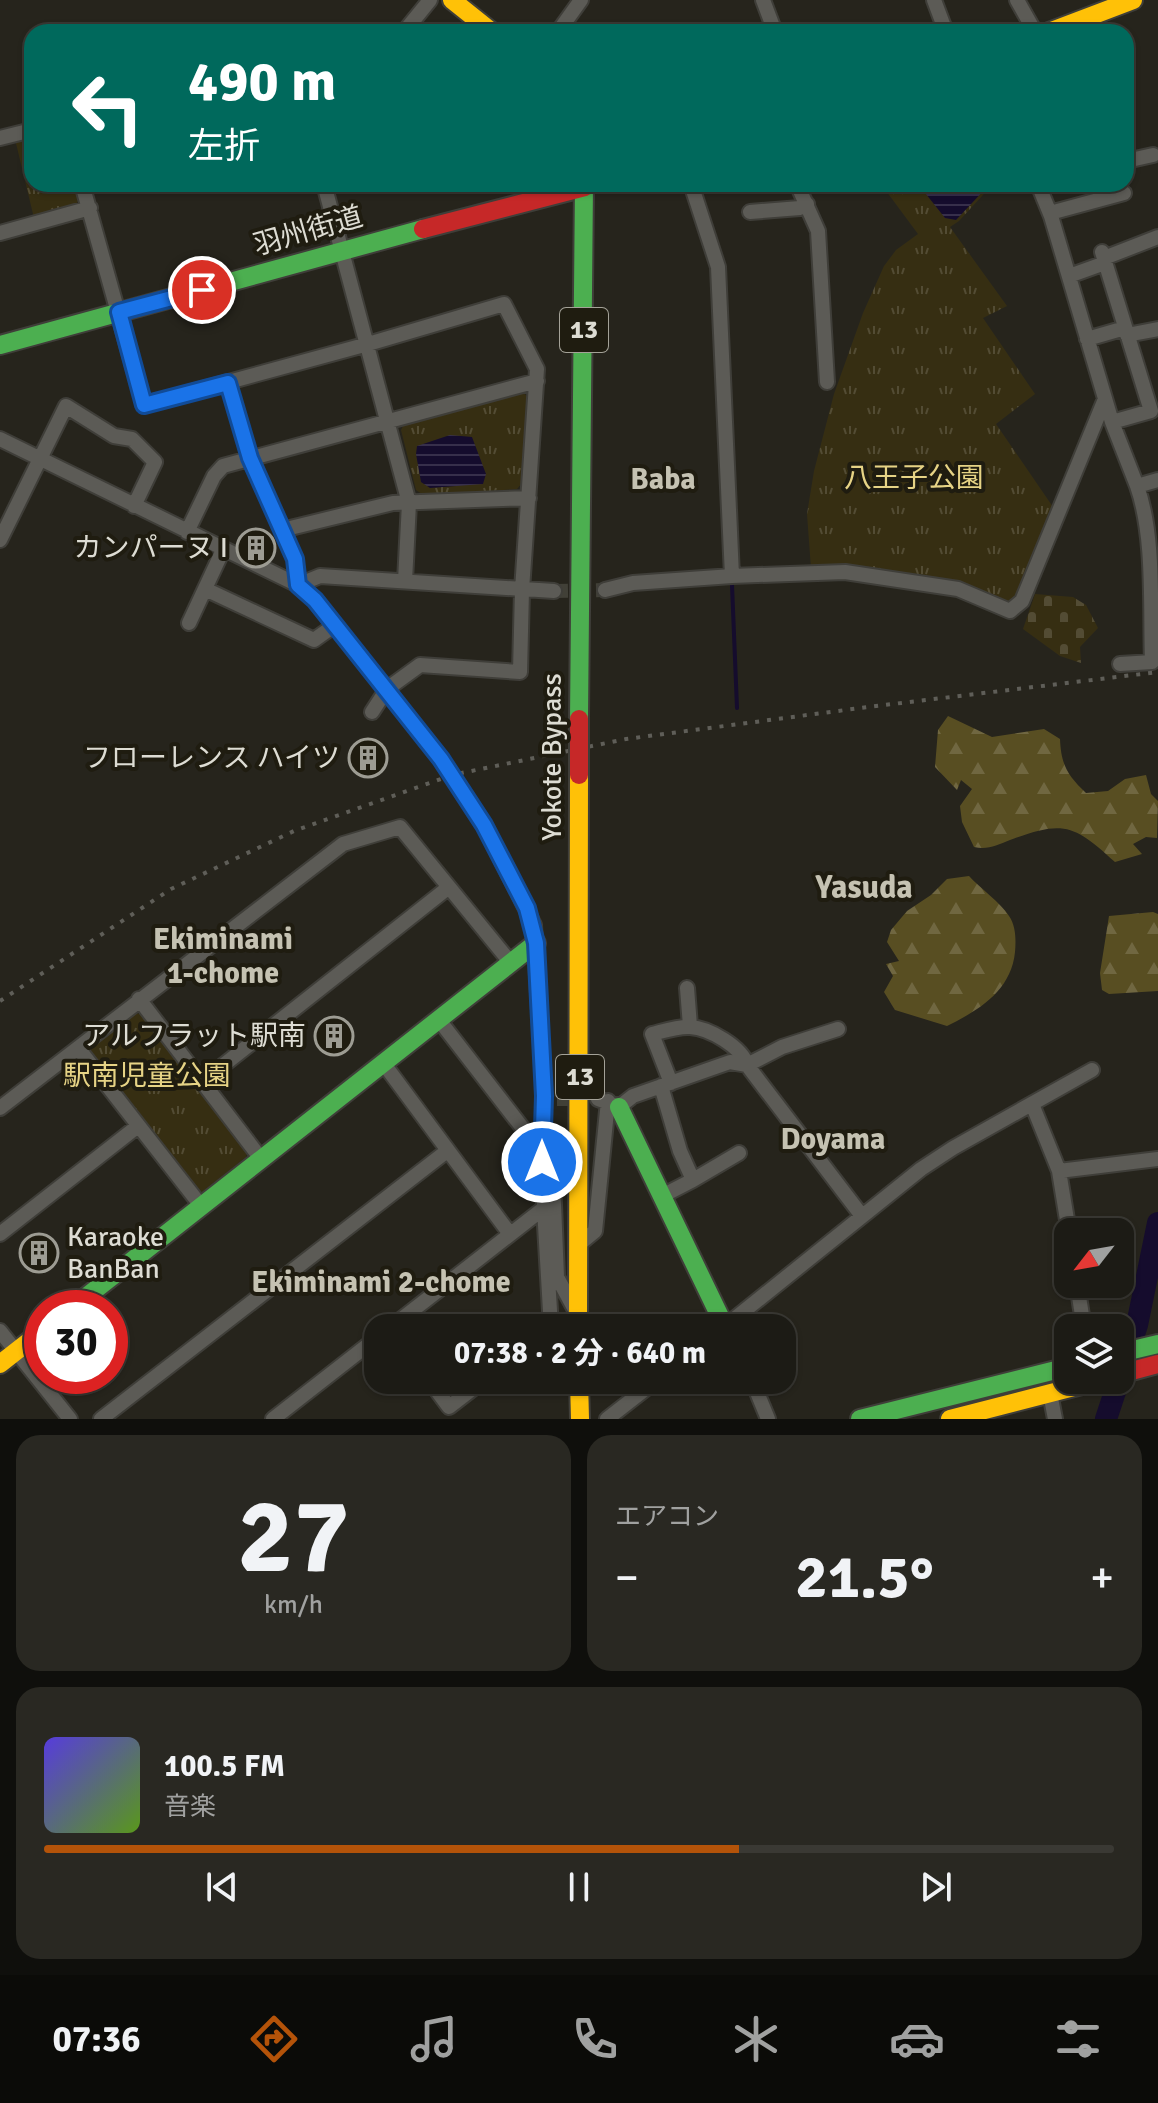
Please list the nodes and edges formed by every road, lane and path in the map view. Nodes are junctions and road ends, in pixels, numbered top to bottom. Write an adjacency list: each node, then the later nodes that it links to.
1 (430, 0): 8 (street)
2 (452, 0): 9 (main road)
3 (581, 0): 10 (street)
4 (763, 0): 11 (street)
5 (934, 0): 12 (street)
6 (1017, 0): 13 (street)
7 (1133, 0): 14 (main road)
8 (410, 24)
9 (482, 24)
10 (564, 24)
11 (772, 24)
12 (943, 24)
13 (1030, 24)
14 (1070, 24)
15 (24, 132): 16 (street)
16 (0, 138)
17 (1153, 155): 18 (street)
18 (1134, 159)
19 (85, 192): 28 (street)
20 (326, 192): 33 (street)
21 (562, 192): 33 (main road, 羽州街道)
22 (588, 192): 104 (main road, Yokote Bypass / 13, bridge)
23 (694, 192): 60 (street)
24 (801, 192): 27 (street)
25 (1043, 192): 30 (street)
26 (1124, 193): 30 (street)
27 (807, 204): 29 (street); 43 (street)
28 (90, 208): 31 (street); 36 (street)
29 (750, 212)
30 (1050, 213): 35 (street)
31 (0, 233)
32 (1158, 237): 34 (street)
33 (342, 251): 36 (main road, 羽州街道); 40 (street)
34 (1104, 258): 35 (street); 38 (street)
35 (1069, 276): 39 (street)
36 (119, 312): 41 (main road, 羽州街道); 44 (street)
37 (1158, 329): 38 (street)
38 (1126, 332): 39 (street); 47 (street)
39 (1087, 339): 45 (street)
40 (368, 344): 42 (street); 44 (street); 46 (street)
41 (0, 345)
42 (537, 381): 46 (street); 53 (street)
43 (827, 382)
44 (228, 383): 49 (street)
45 (1105, 399): 47 (street); 60 (street)
46 (388, 421): 49 (street); 54 (street)
47 (1112, 422): 52 (street)
48 (0, 439): 50 (street)
49 (250, 458): 56 (street); 57 (street)
50 (40, 460): 55 (street); 55 (street); 58 (street)
51 (1158, 480): 52 (street)
52 (1137, 486): 69 (street)
53 (529, 498): 54 (street); 64 (street)
54 (409, 503): 56 (street); 61 (street)
55 (134, 506): 57 (street)
56 (282, 530): 62 (street)
57 (187, 532): 59 (street)
58 (1, 535)
59 (223, 550): 62 (street); 63 (street)
60 (732, 576): 65 (street)
61 (405, 581): 62 (street); 64 (street)
62 (298, 585): 68 (street)
63 (205, 589): 67 (street); 68 (street)
64 (522, 590): 66 (street); 70 (street)
65 (605, 590)
66 (554, 591)
67 (189, 623)
68 (335, 625): 70 (street)
69 (1120, 664)
70 (387, 689): 71 (street); 73 (street)
71 (372, 712)
72 (449, 887): 74 (street); 76 (street); 84 (street)
73 (536, 943): 74 (main road); 90 (street)
74 (511, 963): 77 (main road)
75 (687, 988): 78 (street)
76 (139, 999): 80 (street); 84 (street)
77 (439, 1020): 81 (main road); 90 (street)
78 (690, 1026): 82 (street); 85 (street)
79 (838, 1029): 82 (street)
80 (78, 1048): 88 (street); 89 (street)
81 (384, 1064): 91 (street); 94 (main road)
82 (747, 1065): 85 (street); 100 (street)
83 (1092, 1070): 87 (street)
84 (202, 1082): 94 (street)
85 (666, 1085): 86 (street); 96 (street)
86 (608, 1102): 97 (main road); 104 (street)
87 (1032, 1104): 95 (street); 100 (street)
88 (0, 1108)
89 (138, 1126): 98 (street); 102 (street)
90 (542, 1139): 99 (street); 108 (street)
91 (447, 1151): 103 (street); 128 (street)
92 (739, 1153): 96 (street)
93 (1155, 1159): 95 (street)
94 (262, 1160): 98 (main road)
95 (1059, 1171): 101 (street)
96 (693, 1180): 97 (street)
97 (662, 1196): 110 (main road)
98 (202, 1207): 105 (main road)
99 (544, 1208): 103 (street); 107 (street)
100 (862, 1216): 111 (street)
101 (1067, 1218)
102 (0, 1234)
103 (510, 1234): 106 (street)
104 (578, 1245): 109 (main road, Yokote Bypass / 13)
105 (95, 1290)
106 (408, 1314)
107 (550, 1314)
108 (575, 1314)
109 (578, 1314)
110 (718, 1314)
111 (742, 1314)
112 (0, 1331): 117 (street)
113 (24, 1345): 117 (main road)
114 (1154, 1345): 116 (main road)
115 (364, 1348): 129 (street)
116 (1134, 1350)
117 (16, 1351): 118 (main road); 127 (street)
118 (0, 1364)
119 (1054, 1370): 133 (main road)
120 (1054, 1392): 121 (main road)
121 (1050, 1393): 134 (main road); 135 (street)
122 (439, 1394): 123 (street)
123 (466, 1394)
124 (579, 1394): 130 (main road)
125 (639, 1394): 131 (street)
126 (758, 1394): 132 (street)
127 (70, 1419)
128 (101, 1419)
129 (273, 1419)
130 (580, 1419)
131 (607, 1419)
132 (768, 1419)
133 (860, 1419)
134 (950, 1419)
135 (1055, 1419)

